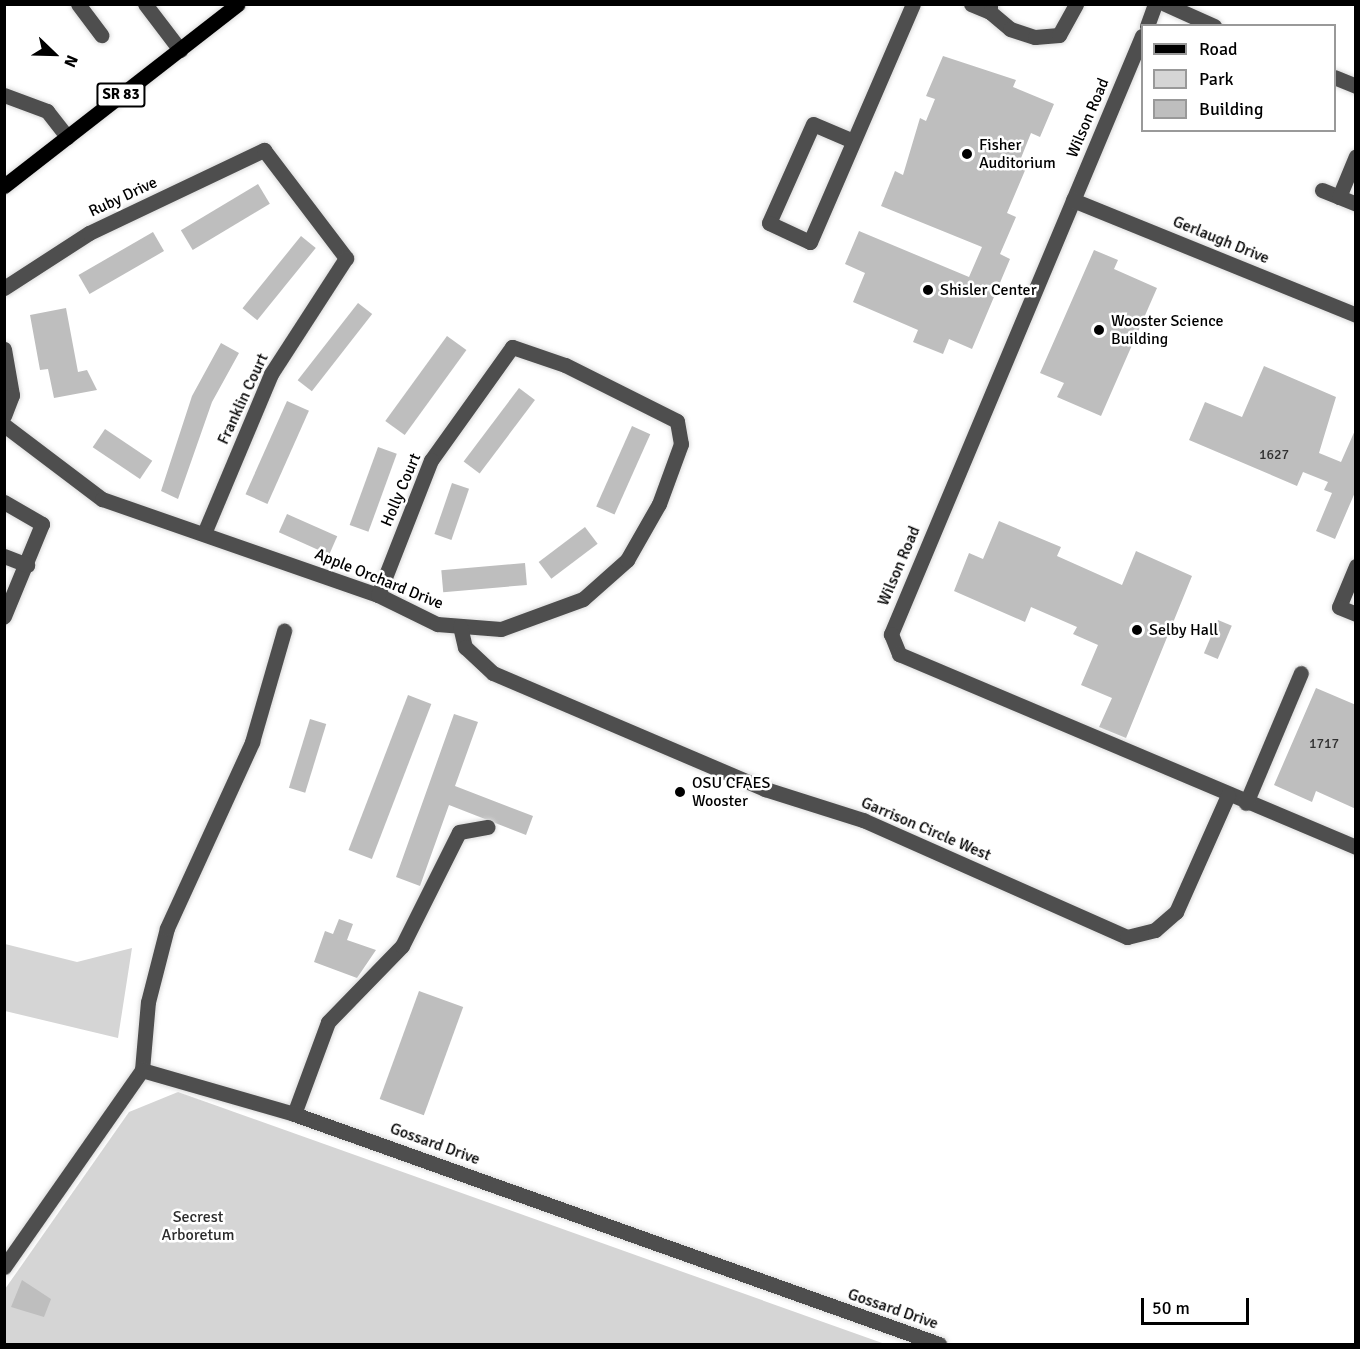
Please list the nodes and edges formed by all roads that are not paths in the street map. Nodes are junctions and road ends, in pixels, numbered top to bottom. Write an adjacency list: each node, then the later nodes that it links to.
1 (78, 4): 12 (street)
2 (145, 4): 14 (street)
3 (238, 4): 14 (main road, SR 83)
4 (913, 4): 19 (street)
5 (971, 4): 9 (street)
6 (1077, 4): 9 (street)
7 (1155, 4): 10 (street)
8 (1165, 4): 11 (street)
9 (990, 8)
10 (1148, 24)
11 (1210, 24)
12 (101, 35)
13 (1141, 41): 24 (street, Wilson Road)
14 (180, 50): 18 (main road, SR 83)
15 (1336, 77): 16 (street)
16 (1356, 86)
17 (4, 95): 18 (street)
18 (67, 137): 21 (main road, SR 83)
19 (853, 141): 19 (street)
20 (1356, 156): 23 (street)
21 (4, 186)
22 (1322, 190): 23 (street)
23 (1339, 197): 25 (street)
24 (1073, 200): 28 (street, Gerlaugh Drive); 44 (street, Wilson Road)
25 (1356, 204)
26 (346, 258): 27 (street, Ruby Drive); 34 (street, Franklin Court)
27 (4, 288)
28 (1356, 315)
29 (512, 346): 38 (street, Holly Court); 41 (street, Apple Orchard Drive)
30 (4, 349): 31 (street)
31 (4, 416)
32 (4, 425): 34 (street, Apple Orchard Drive)
33 (4, 502): 36 (street)
34 (205, 531): 38 (street, Apple Orchard Drive)
35 (4, 556): 36 (street)
36 (27, 565): 39 (street)
37 (1356, 566): 40 (street)
38 (378, 595): 41 (street, Apple Orchard Drive)
39 (7, 605)
40 (1356, 614)
41 (460, 626): 44 (street, Garrison Circle West)
42 (284, 631): 48 (street)
43 (1301, 673): 45 (street)
44 (1228, 795): 45 (street, Wilson Road)
45 (1246, 803): 47 (street, Wilson Road)
46 (488, 827): 49 (street)
47 (1356, 847)
48 (142, 1070): 49 (street, Gossard Drive); 50 (street)
49 (294, 1113): 51 (street, Gossard Drive)
50 (4, 1267)
51 (939, 1344)

